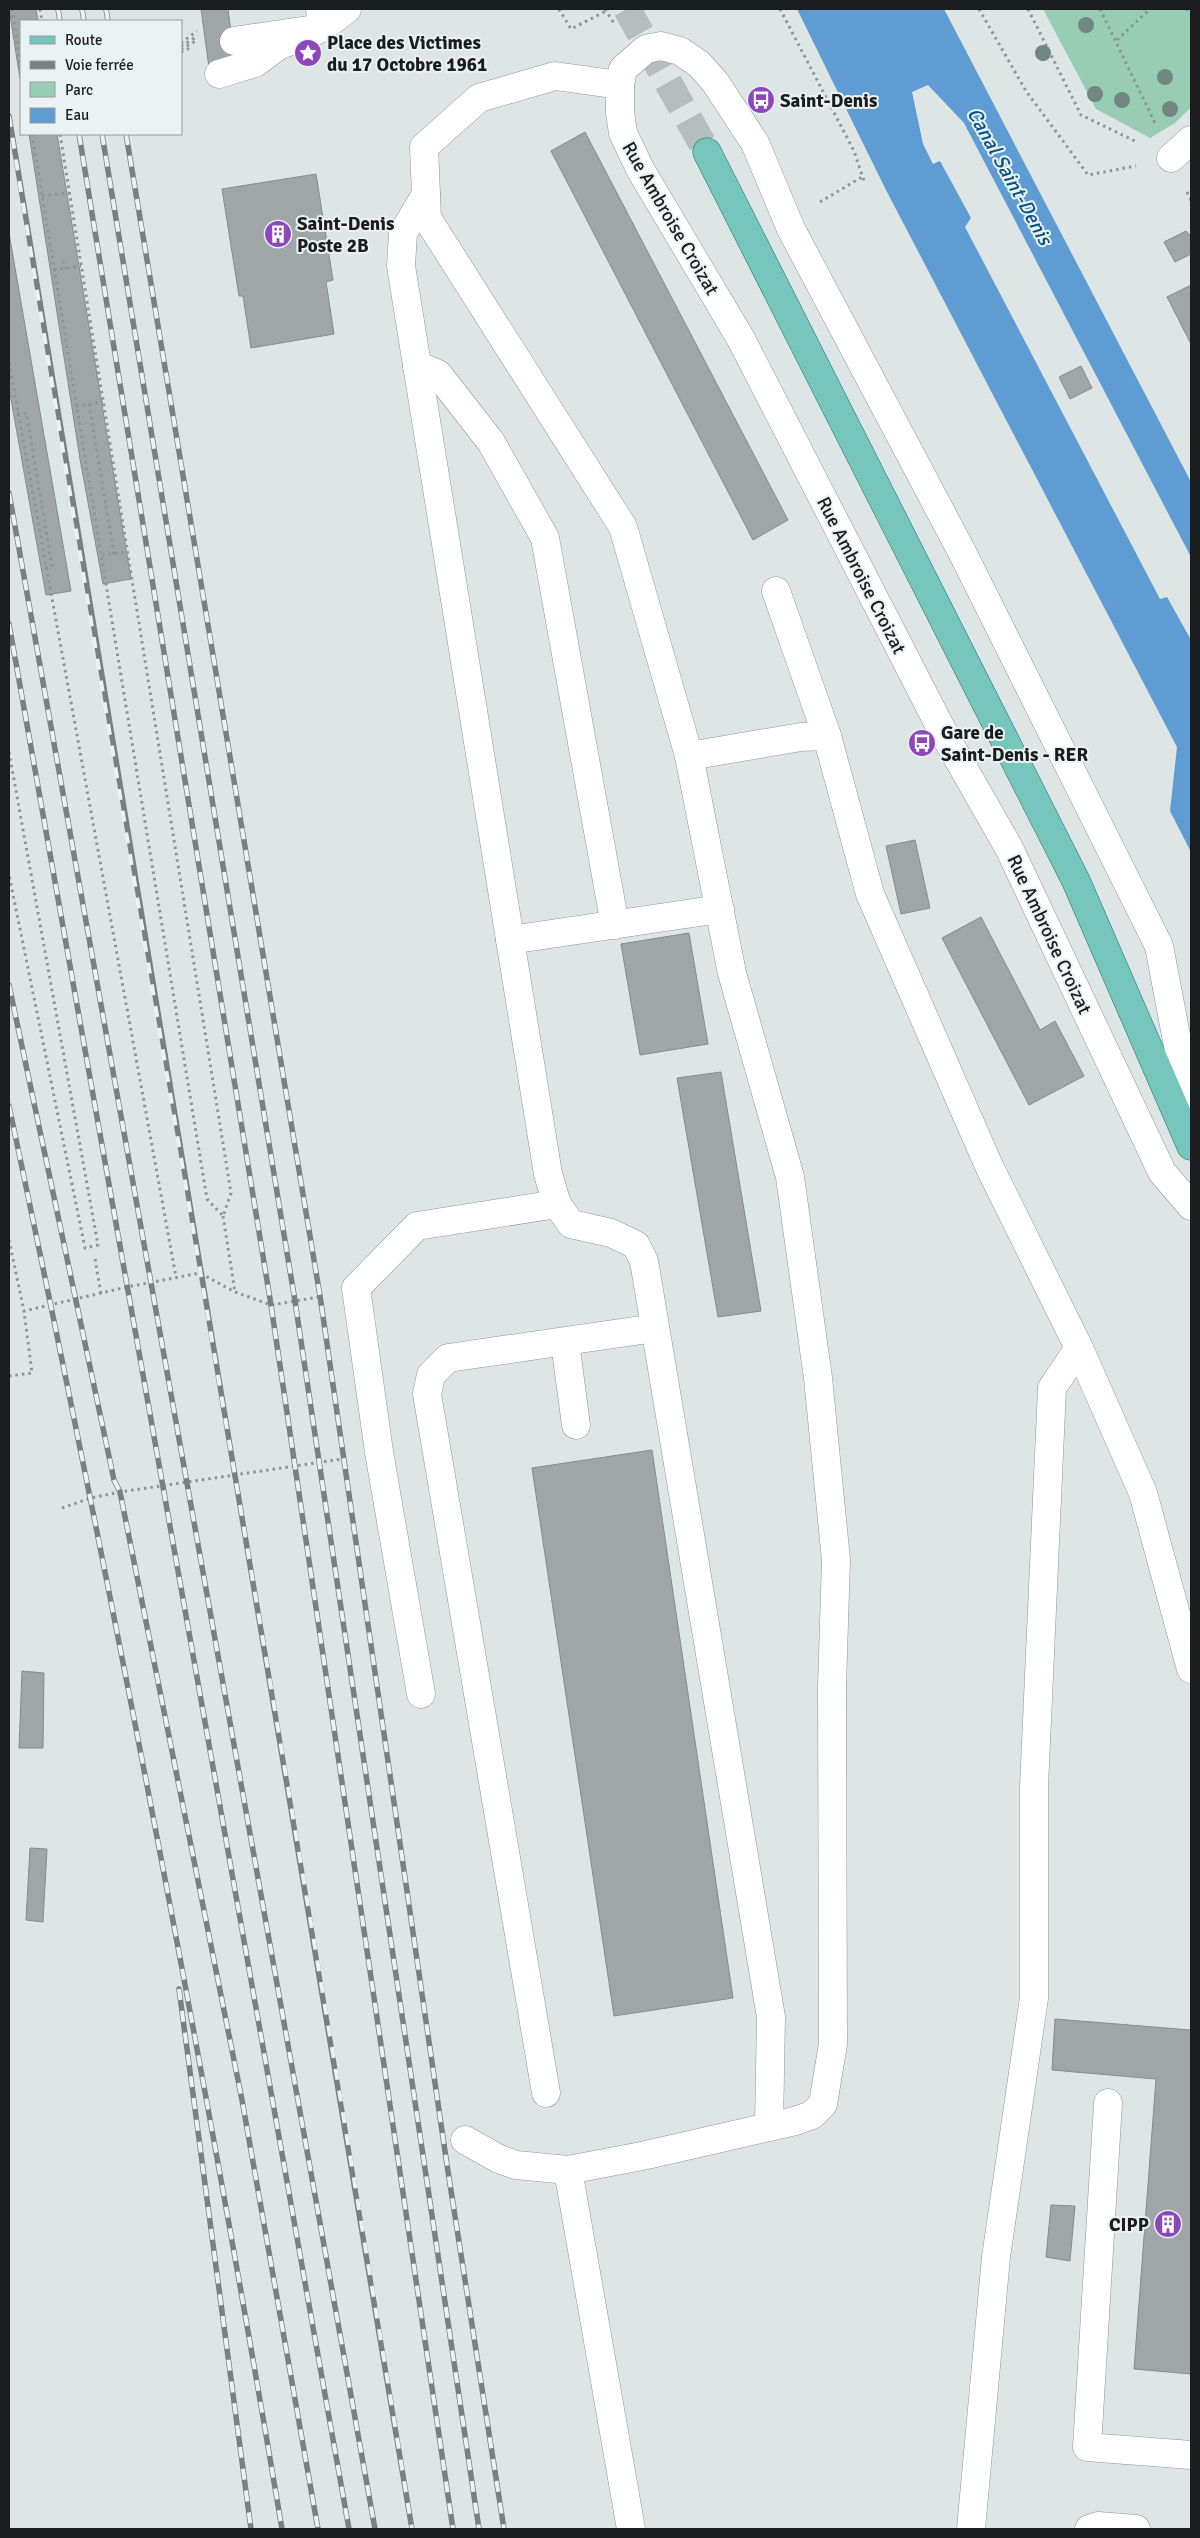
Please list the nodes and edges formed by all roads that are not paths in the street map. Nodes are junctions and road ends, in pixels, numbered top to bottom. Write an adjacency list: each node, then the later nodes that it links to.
1 (347, 9): 2 (street)
2 (321, 18): 3 (street); 4 (street)
3 (234, 41)
4 (219, 74)
5 (620, 85): 9 (street); 17 (street, Rue Ambroise Croizat); 20 (street, Rue Ambroise Croizat)
6 (1191, 140): 8 (street)
7 (707, 152): 18 (main road)
8 (1171, 158)
9 (426, 194): 10 (street); 13 (street)
10 (417, 365): 15 (street); 16 (street)
11 (776, 591): 12 (street)
12 (827, 736): 13 (street); 23 (street)
13 (689, 756): 14 (street)
14 (720, 909): 15 (street); 29 (street)
15 (616, 925): 16 (street)
16 (510, 940): 19 (street)
17 (1191, 1114)
18 (1191, 1146)
19 (557, 1204): 21 (street); 26 (street)
20 (1191, 1206)
21 (655, 1328): 22 (street); 29 (street)
22 (565, 1342): 24 (street); 27 (street)
23 (1079, 1348): 25 (street); 34 (street)
24 (576, 1425)
25 (1191, 1669)
26 (421, 1694)
27 (546, 2092)
28 (1108, 2103): 32 (street)
29 (770, 2127): 31 (street)
30 (465, 2140): 31 (street)
31 (568, 2170): 33 (street)
32 (1191, 2455)
33 (631, 2529)
34 (970, 2529)
35 (1089, 2529): 36 (street)
36 (1136, 2529)

